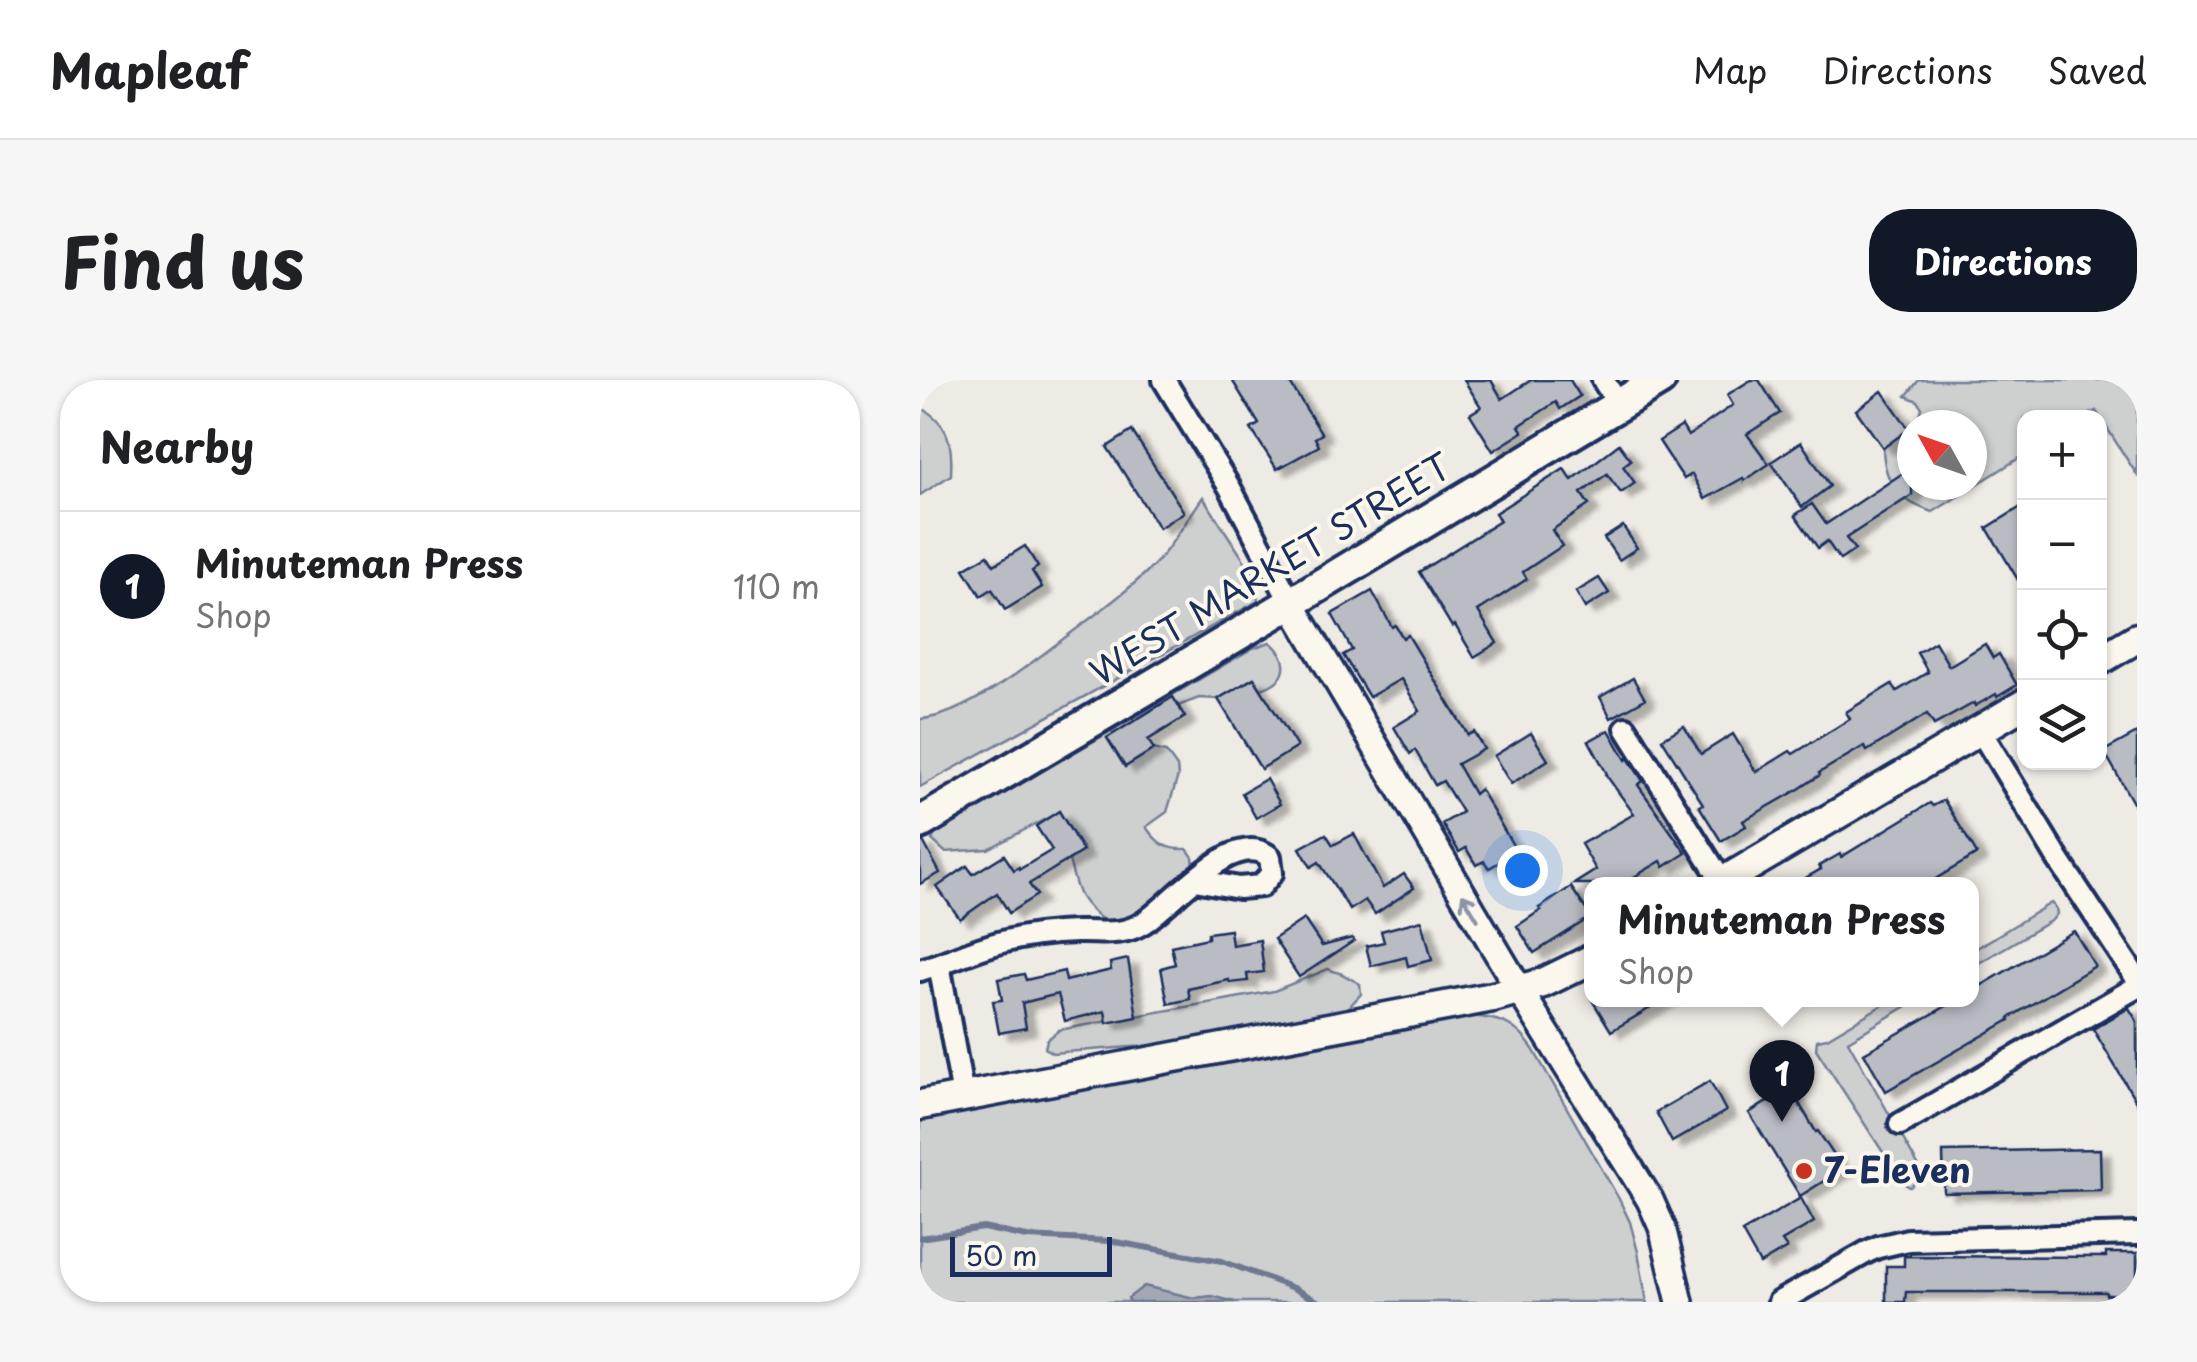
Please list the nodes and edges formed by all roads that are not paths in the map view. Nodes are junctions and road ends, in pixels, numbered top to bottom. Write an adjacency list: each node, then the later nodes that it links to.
1 (1164, 380): 4 (street)
2 (1650, 383): 3 (main road, WEST MARKET STREET)
3 (1611, 393): 4 (main road, WEST MARKET STREET)
4 (1291, 603): 10 (main road, WEST MARKET STREET); 18 (street, one-way to 4)
5 (2137, 638): 6 (main road)
6 (2107, 656)
7 (2017, 708): 9 (main road)
8 (1626, 728): 11 (street)
9 (1980, 730): 12 (main road); 16 (street)
10 (920, 823)
11 (1717, 877)
12 (1733, 877)
13 (1195, 880): 15 (street)
14 (1584, 964): 18 (main road)
15 (928, 968): 19 (street)
16 (2137, 978)
17 (2137, 987): 21 (street)
18 (1520, 991): 19 (main road); 23 (street)
19 (957, 1098): 20 (main road)
20 (920, 1105)
21 (1900, 1124)
22 (2137, 1234): 24 (street)
23 (1680, 1302)
24 (1780, 1302)

